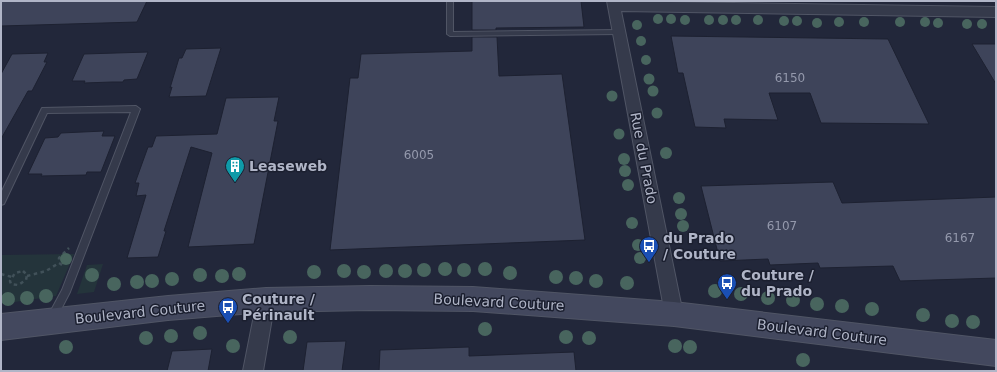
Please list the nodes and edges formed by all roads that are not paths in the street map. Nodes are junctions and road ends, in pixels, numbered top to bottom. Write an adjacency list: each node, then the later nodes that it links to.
1 (450, 1): 4 (lane)
2 (613, 4): 3 (street); 4 (street, Rue du Prado)
3 (996, 12)
4 (619, 32): 7 (street, Rue du Prado)
5 (1, 201): 8 (lane)
6 (266, 300): 7 (street, Boulevard Couture); 8 (street, Boulevard Couture); 11 (street)
7 (674, 314): 10 (street, Boulevard Couture)
8 (51, 321): 9 (street, Boulevard Couture)
9 (1, 327)
10 (996, 353)
11 (254, 371)

